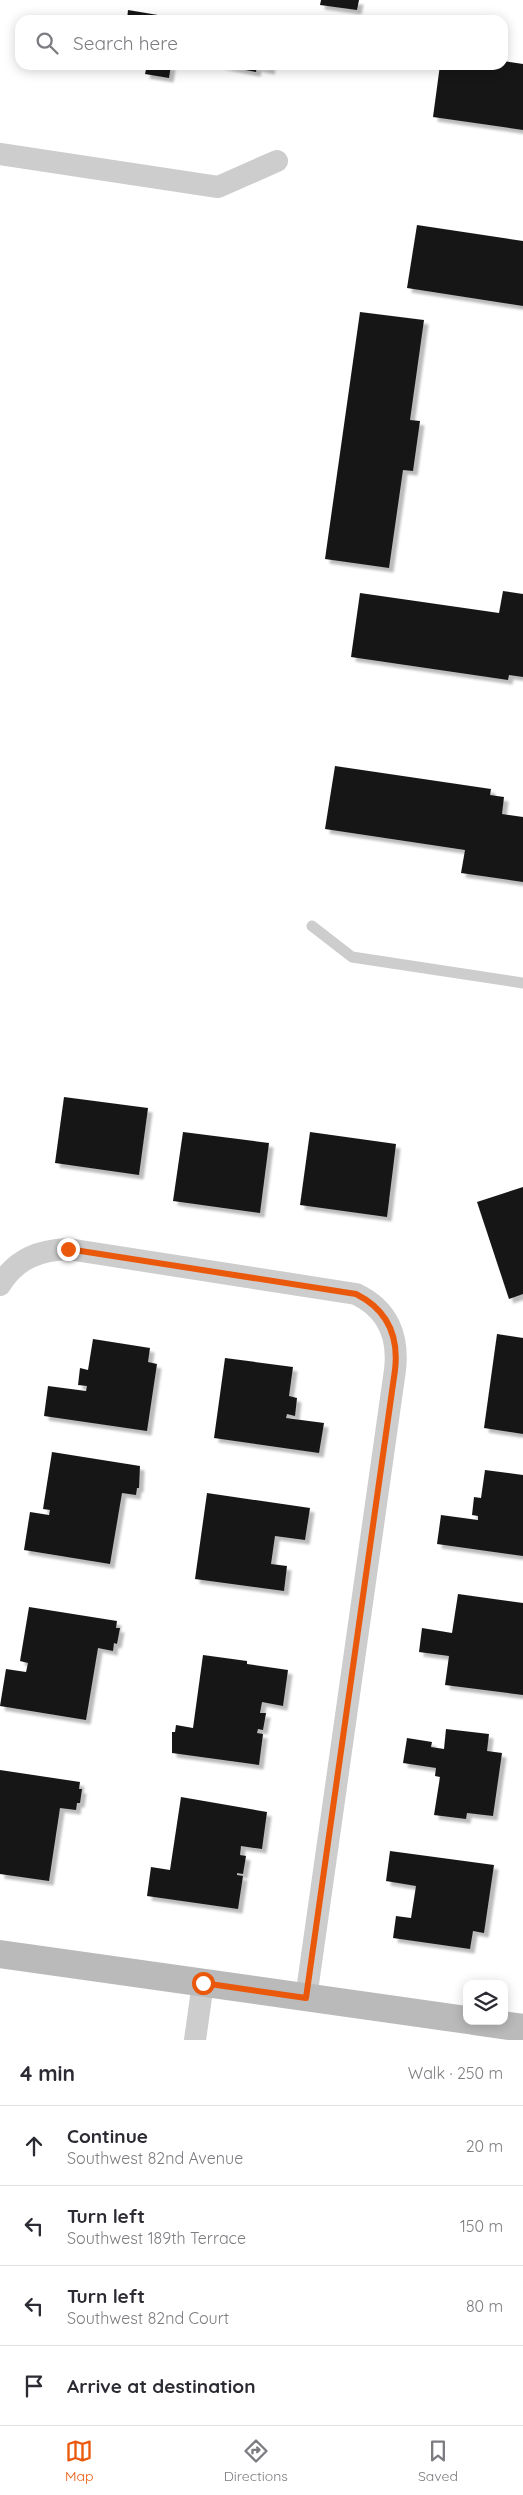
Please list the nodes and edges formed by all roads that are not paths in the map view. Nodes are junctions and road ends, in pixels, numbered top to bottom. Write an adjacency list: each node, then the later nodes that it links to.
1 (0, 154): 2 (street)
2 (277, 161)
3 (312, 926): 4 (lane)
4 (523, 982)
5 (0, 1285): 8 (street)
6 (0, 1954): 7 (street)
7 (203, 1983): 8 (street); 12 (street)
8 (306, 1998): 9 (street)
9 (463, 2019)
10 (502, 2025): 11 (street)
11 (523, 2028)
12 (195, 2040)

